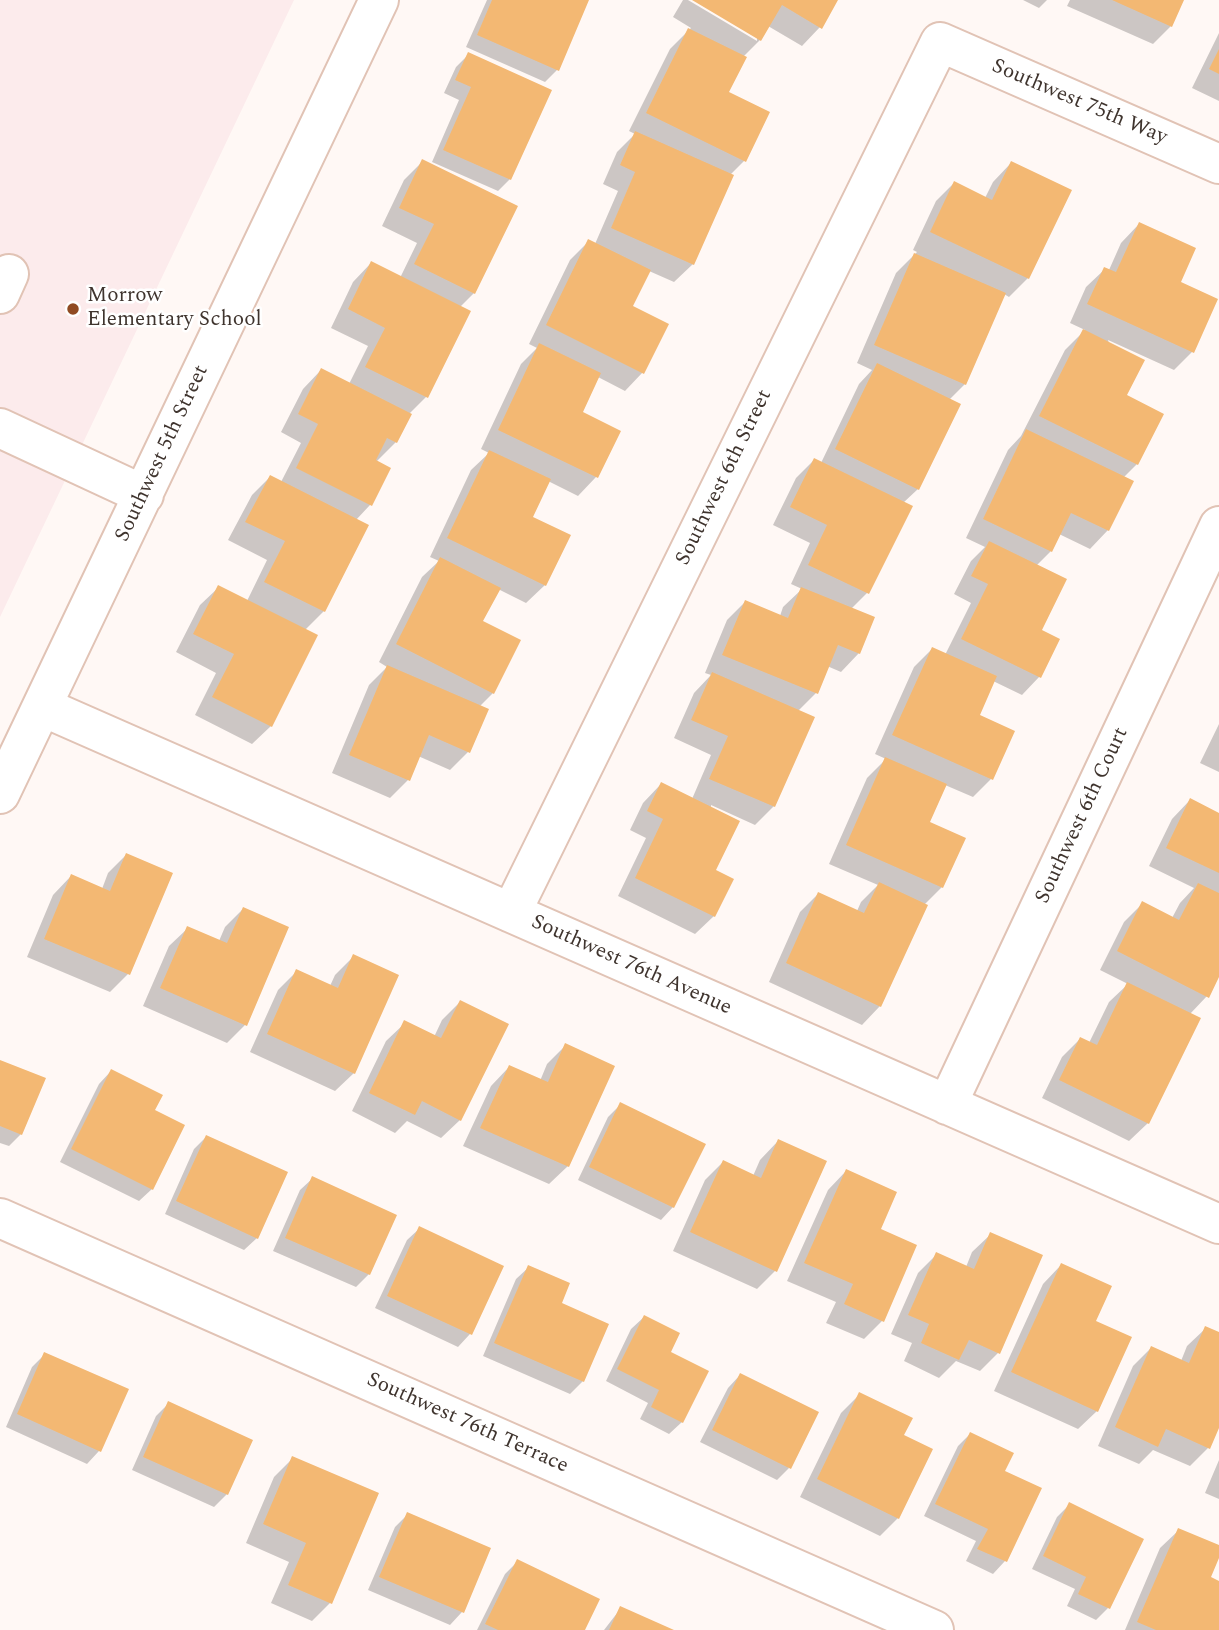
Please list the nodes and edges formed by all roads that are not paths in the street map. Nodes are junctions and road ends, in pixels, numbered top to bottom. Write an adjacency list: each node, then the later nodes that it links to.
1 (379, 0): 5 (street, Southwest 5th Street)
2 (940, 42): 3 (street, Southwest 75th Way); 9 (street, Southwest 6th Street)
3 (1219, 163)
4 (0, 428): 5 (street)
5 (144, 495): 7 (street, Southwest 5th Street)
6 (1219, 526): 10 (street, Southwest 6th Court)
7 (43, 707): 8 (street, Southwest 5th Street); 9 (street, Southwest 76th Avenue)
8 (0, 794)
9 (511, 914): 10 (street, Southwest 76th Avenue)
10 (947, 1105): 12 (street, Southwest 76th Avenue)
11 (0, 1217): 13 (street, Southwest 76th Terrace)
12 (1219, 1224)
13 (934, 1630)

